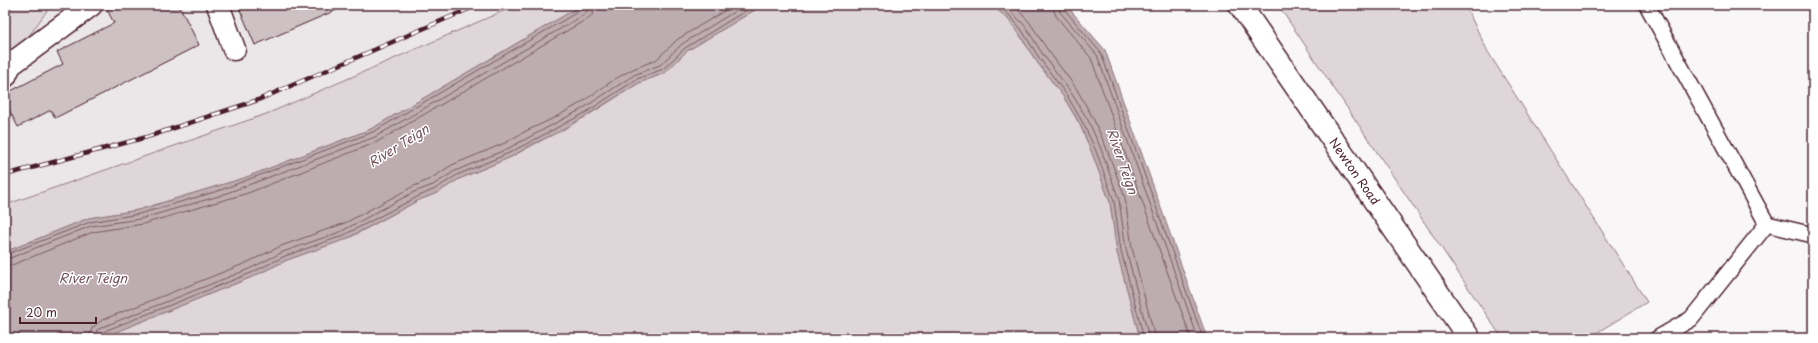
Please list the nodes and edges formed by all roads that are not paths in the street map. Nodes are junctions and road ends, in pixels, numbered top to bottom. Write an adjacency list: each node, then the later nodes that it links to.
1 (91, 5): 6 (main road)
2 (218, 5): 5 (main road)
3 (1240, 5): 9 (main road, Newton Road)
4 (1648, 5): 7 (lane)
5 (234, 49)
6 (5, 76)
7 (1767, 224): 8 (lane); 10 (lane)
8 (1813, 235)
9 (1468, 338)
10 (1658, 338)

